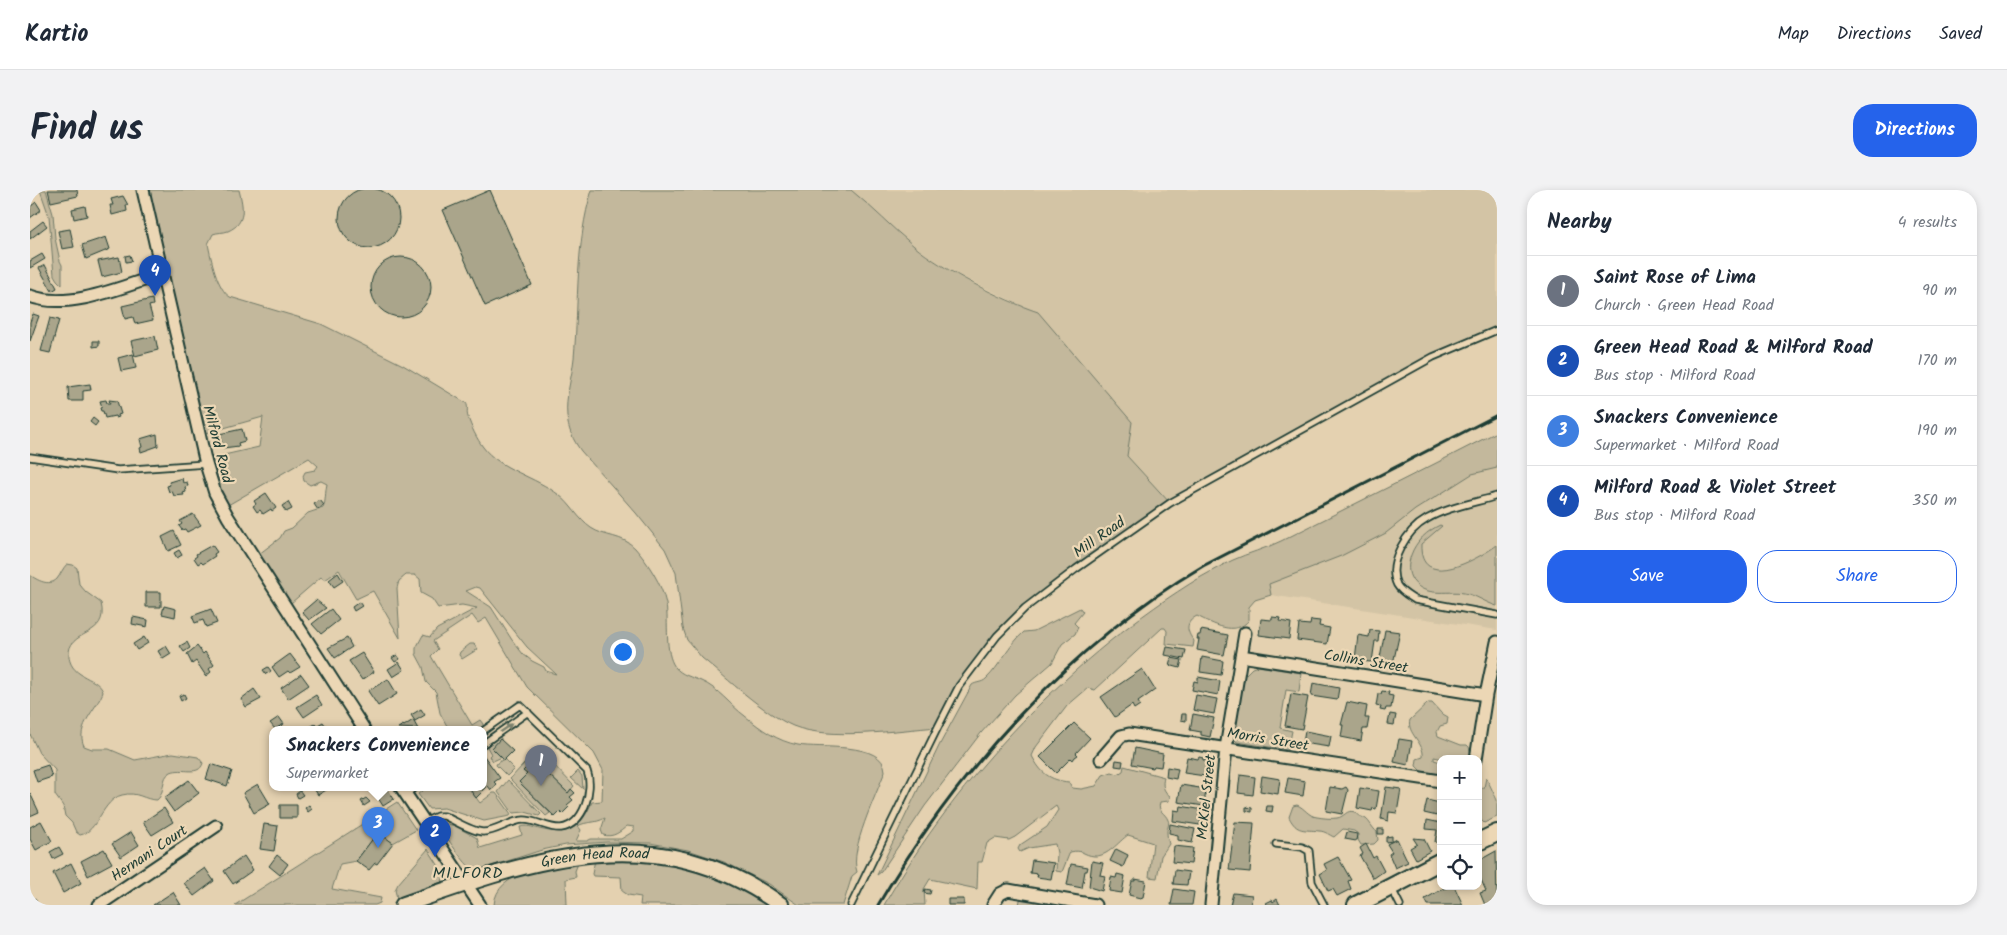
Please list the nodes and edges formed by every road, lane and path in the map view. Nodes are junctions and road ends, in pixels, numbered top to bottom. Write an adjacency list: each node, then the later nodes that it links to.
1 (143, 190): 2 (street, Milford Road)
2 (162, 274): 3 (street); 6 (street, Milford Road)
3 (30, 296)
4 (1497, 330): 35 (lane, Mill Road)
5 (30, 457): 6 (lane)
6 (206, 464): 15 (street, Milford Road)
7 (1497, 496): 8 (lane)
8 (1497, 615)
9 (1245, 633): 11 (street, McKiel Street)
10 (1497, 642): 12 (street)
11 (1241, 656): 13 (street, Collins Street); 18 (street, McKiel Street)
12 (1493, 678): 13 (street)
13 (1486, 695): 19 (street)
14 (528, 712): 16 (lane); 17 (lane, one-way to 14); 23 (lane)
15 (362, 726)
16 (487, 728)
17 (487, 741)
18 (1226, 748): 20 (street, Morris Street); 21 (street, Morris Street); 38 (street, McKiel Street)
19 (1477, 755)
20 (1101, 759)
21 (1437, 780)
22 (404, 791): 23 (street)
23 (424, 822): 29 (street)
24 (216, 826): 31 (street, Hernani Court)
25 (1497, 833): 26 (main road)
26 (1482, 840)
27 (1276, 844): 39 (lane)
28 (1437, 863): 30 (main road)
29 (465, 883): 32 (street, Green Head Road); 33 (street); 34 (street, Green Head Road)
30 (1391, 887): 40 (main road); 41 (lane)
31 (99, 905)
32 (403, 905)
33 (480, 905)
34 (781, 905)
35 (851, 905)
36 (993, 905): 37 (street)
37 (1095, 905)
38 (1211, 905)
39 (1324, 905)
40 (1356, 905)
41 (1400, 905)

